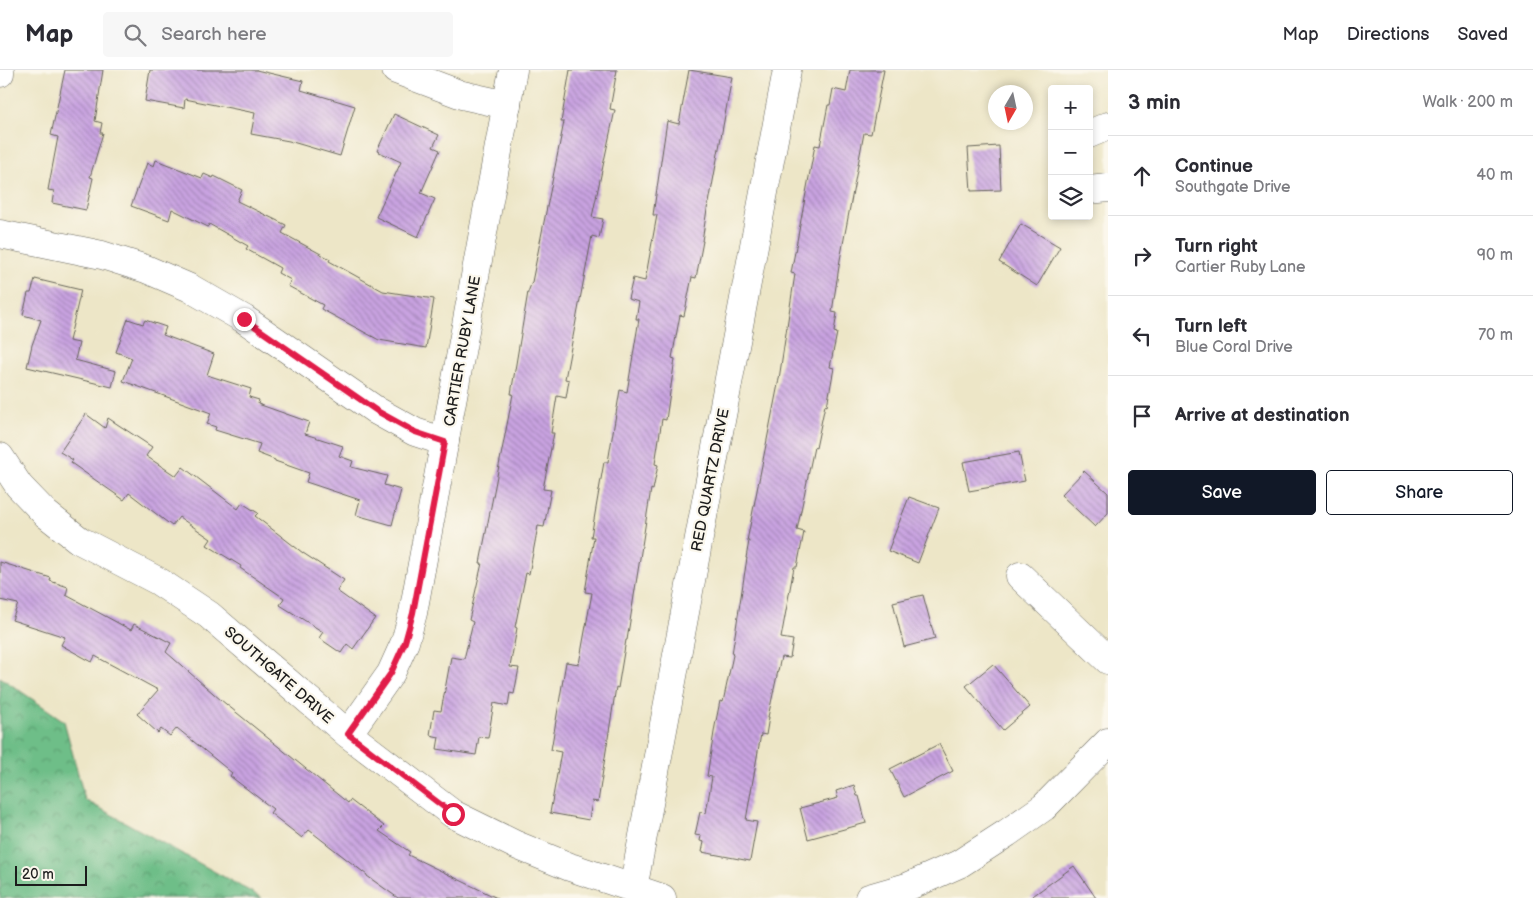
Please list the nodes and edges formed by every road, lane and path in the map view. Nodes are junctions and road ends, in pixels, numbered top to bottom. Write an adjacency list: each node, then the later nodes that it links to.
1 (396, 70): 4 (street)
2 (513, 70): 4 (street, CARTIER RUBY LANE)
3 (787, 70): 16 (street, RED QUARTZ DRIVE)
4 (507, 104): 10 (street, CARTIER RUBY LANE)
5 (1108, 126): 6 (street)
6 (1093, 132)
7 (1108, 188): 8 (street)
8 (1093, 190)
9 (0, 234): 10 (street)
10 (445, 442): 14 (street, CARTIER RUBY LANE)
11 (0, 457): 14 (street, SOUTHGATE DRIVE)
12 (1020, 576): 13 (street)
13 (1108, 660)
14 (348, 734): 16 (street, SOUTHGATE DRIVE)
15 (1108, 742): 18 (street)
16 (633, 889): 17 (street, SOUTHGATE DRIVE)
17 (662, 898)
18 (869, 898)

